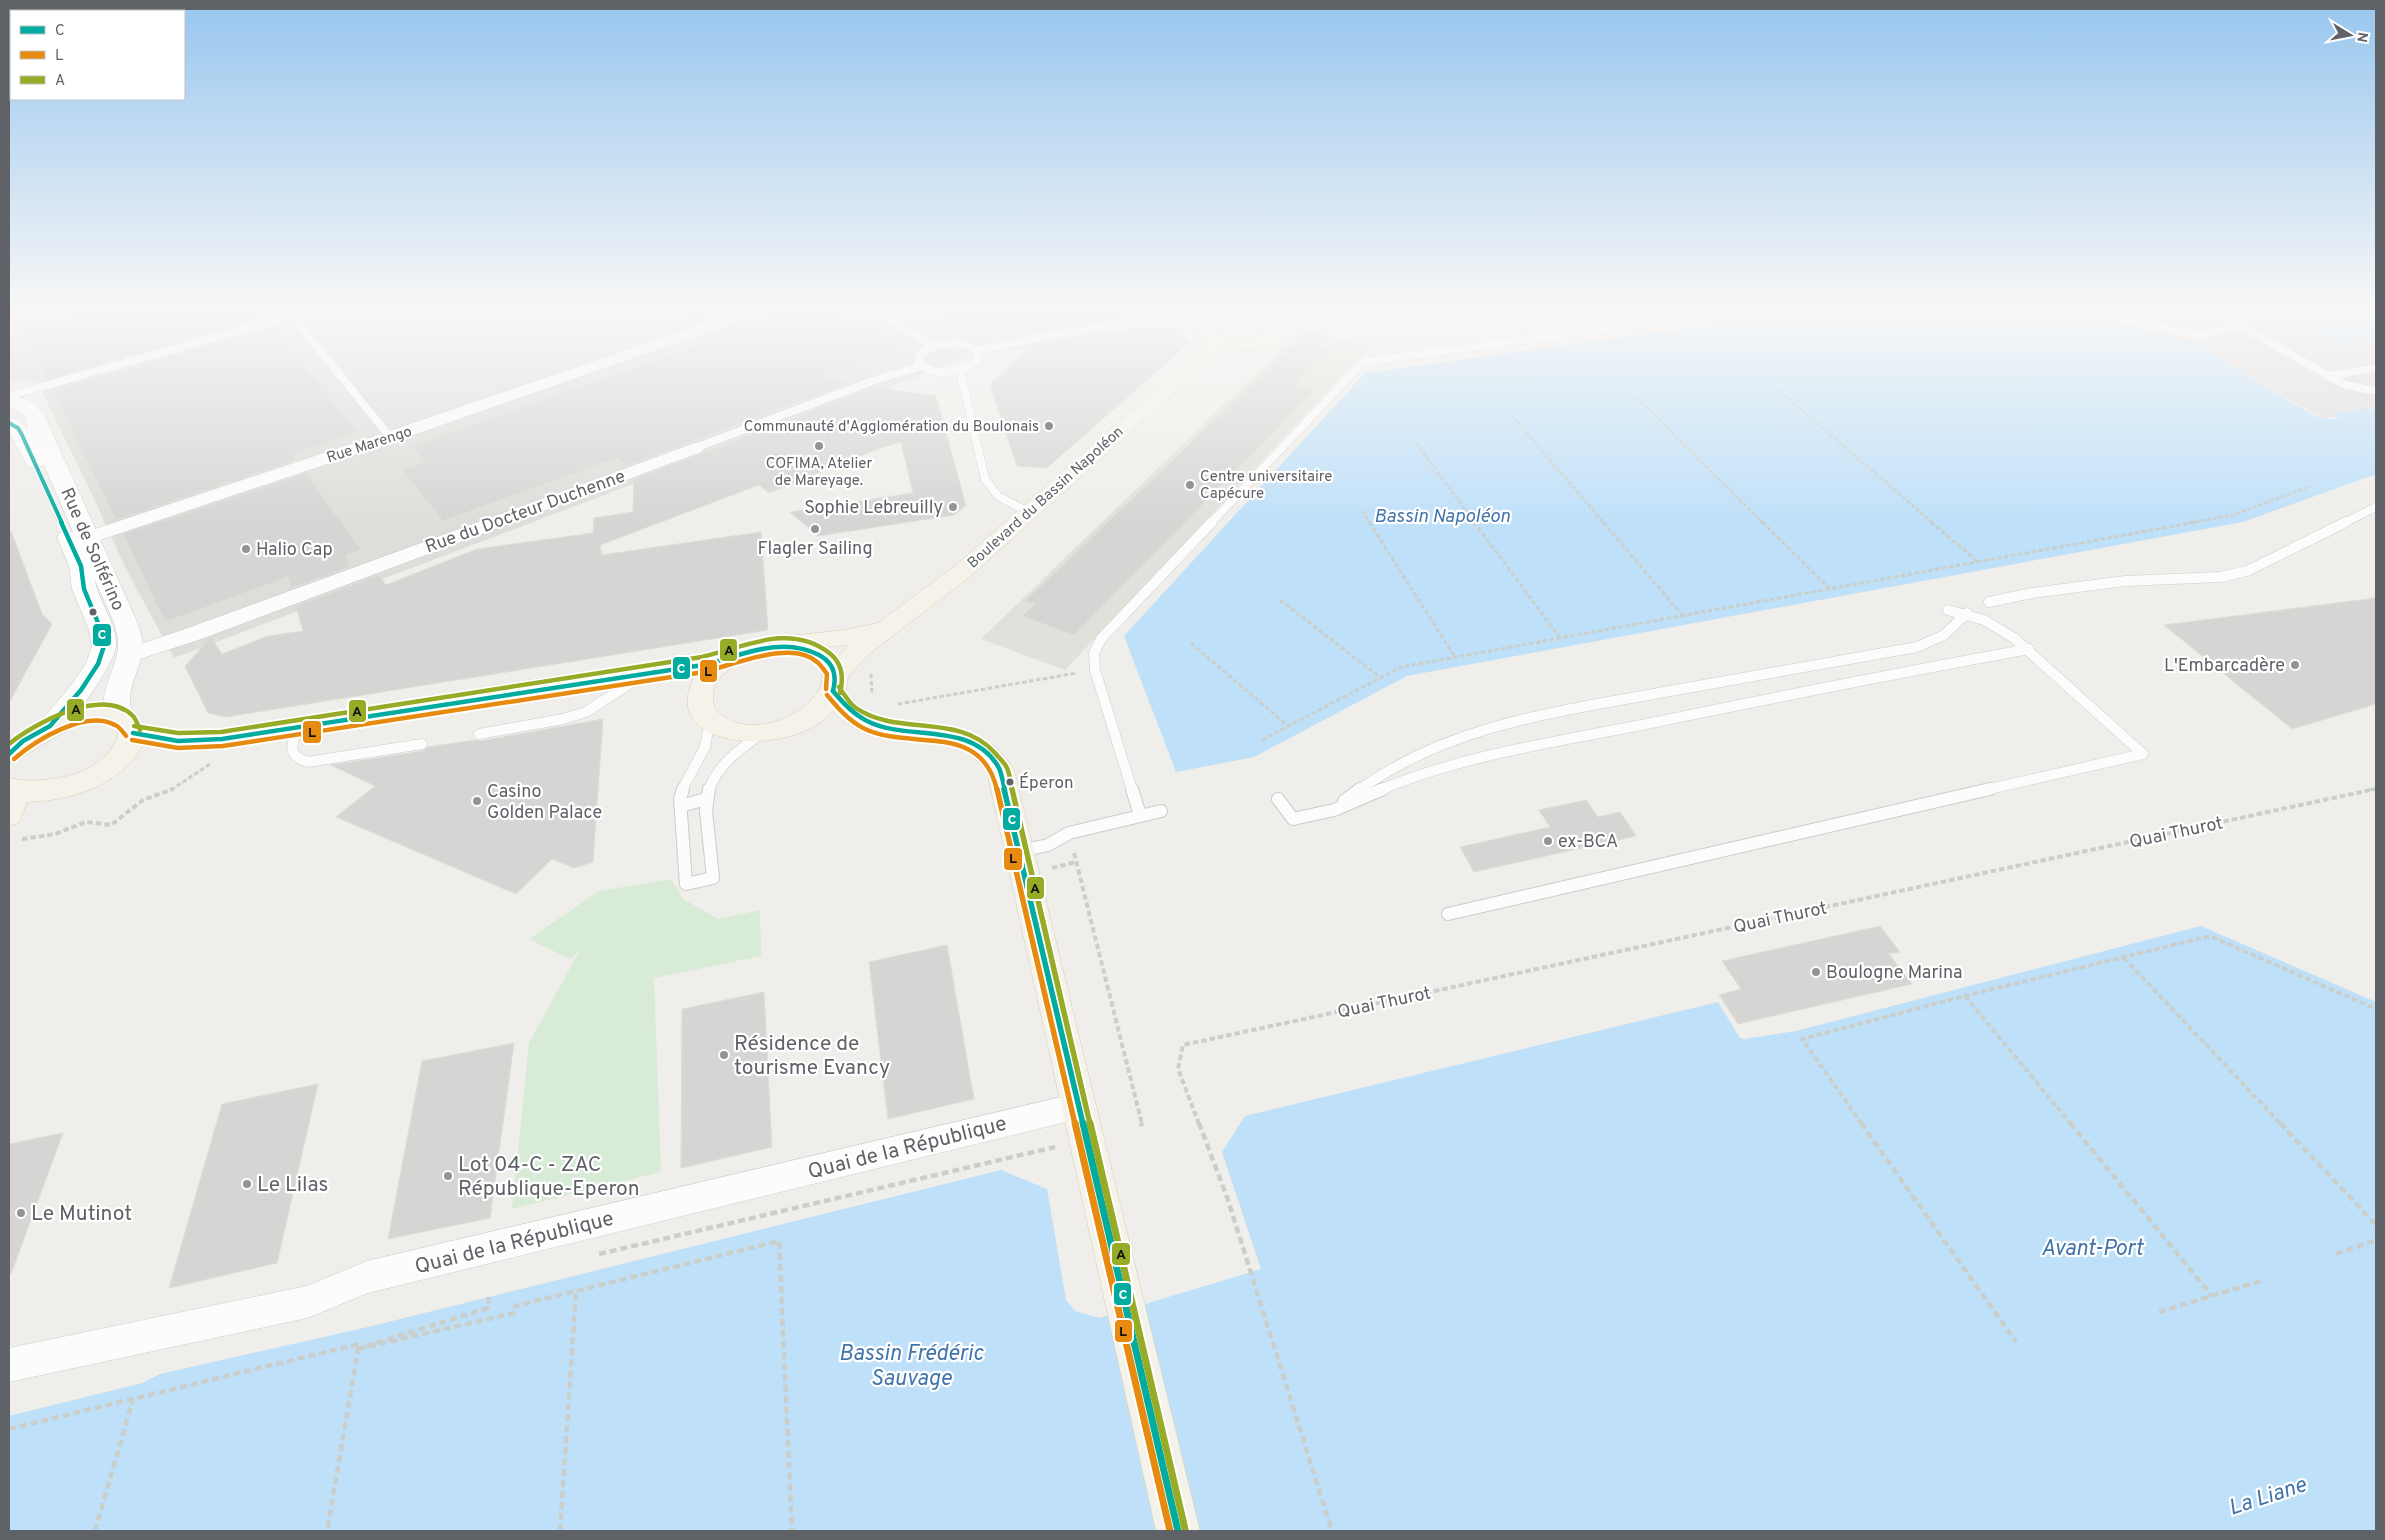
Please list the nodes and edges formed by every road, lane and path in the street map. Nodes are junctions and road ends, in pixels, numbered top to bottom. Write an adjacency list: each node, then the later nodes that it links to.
1 (65, 380): 11 (lane)
2 (344, 380): 16 (lane)
3 (555, 380): 16 (street, Rue Marengo)
4 (876, 380): 18 (lane, Rue du Docteur Duchenne)
5 (962, 380): 22 (lane)
6 (1177, 380): 22 (main road, Boulevard du Bassin Napoléon)
7 (1346, 380): 39 (lane)
8 (2335, 380): 10 (lane)
9 (1775, 387): 24 (path)
10 (2376, 391)
11 (9, 396)
12 (1637, 398): 25 (path)
13 (9, 400): 23 (main road, Rue de Solférino)
14 (1514, 418): 30 (path)
15 (9, 423): 49 (main road, Rue de Solférino)
16 (390, 437): 23 (street, Rue Marengo)
17 (1416, 443): 32 (path)
18 (695, 448): 36 (street, Rue du Docteur Duchenne)
19 (2311, 486): 24 (path)
20 (2374, 508): 27 (lane)
21 (1362, 511): 38 (path)
22 (1028, 512): 31 (main road, Boulevard du Bassin Napoléon)
23 (87, 538): 36 (main road, Rue de Solférino)
24 (1978, 562): 25 (path)
25 (1830, 589): 30 (path)
26 (1280, 600): 41 (path)
27 (1989, 602)
28 (1948, 610): 29 (lane)
29 (1967, 613): 35 (lane); 60 (lane)
30 (1683, 616): 32 (path)
31 (889, 627): 34 (main road, Boulevard du Bassin Napoléon); 42 (main road, Boulevard du Bassin Napoléon)
32 (1560, 638): 38 (path)
33 (1191, 644): 46 (path)
34 (791, 645): 37 (main road); 42 (main road)
35 (2030, 649): 60 (lane); 65 (lane)
36 (128, 656): 45 (main road, Rue de Solférino)
37 (731, 658): 40 (main road); 44 (main road)
38 (1454, 658): 41 (path)
39 (1094, 670): 43 (path); 62 (lane)
40 (646, 672): 47 (main road); 50 (lane)
41 (1381, 678): 46 (path)
42 (834, 683): 43 (main road); 48 (main road)
43 (856, 717): 64 (main road)
44 (710, 719): 48 (main road); 58 (lane)
45 (126, 725): 47 (main road); 49 (main road); 59 (main road)
46 (1288, 726): 51 (path)
47 (299, 727): 52 (lane)
48 (762, 732): 56 (lane)
49 (30, 734): 53 (main road)
50 (479, 734)
51 (1262, 740)
52 (422, 744)
53 (9, 754)
54 (213, 763): 59 (path)
55 (2376, 789): 89 (path, Quai Thurot)
56 (706, 799): 58 (lane); 58 (lane)
57 (1278, 799): 60 (lane)
58 (680, 806)
59 (12, 809)
60 (1334, 810)
61 (1161, 811): 62 (lane)
62 (1140, 815): 63 (lane)
63 (1069, 833): 64 (lane); 70 (path)
64 (1020, 851): 69 (main road)
65 (1448, 914)
66 (2124, 958): 67 (path); 68 (path); 71 (path)
67 (1966, 996): 76 (path); 79 (path)
68 (2376, 1009)
69 (1078, 1106): 81 (street, Quai de la République); 88 (main road)
70 (1142, 1126)
71 (2376, 1225)
72 (2376, 1240): 73 (path)
73 (2336, 1254)
74 (2264, 1280): 76 (path)
75 (576, 1291): 80 (path); 86 (path); 87 (path)
76 (2212, 1296): 78 (path)
77 (489, 1297): 80 (path)
78 (2159, 1312)
79 (2016, 1342)
80 (358, 1349): 82 (path); 85 (path)
81 (9, 1365)
82 (133, 1398): 83 (path); 84 (path)
83 (9, 1429)
84 (95, 1531)
85 (327, 1531)
86 (560, 1531)
87 (792, 1531)
88 (1178, 1531)
89 (1332, 1531)

